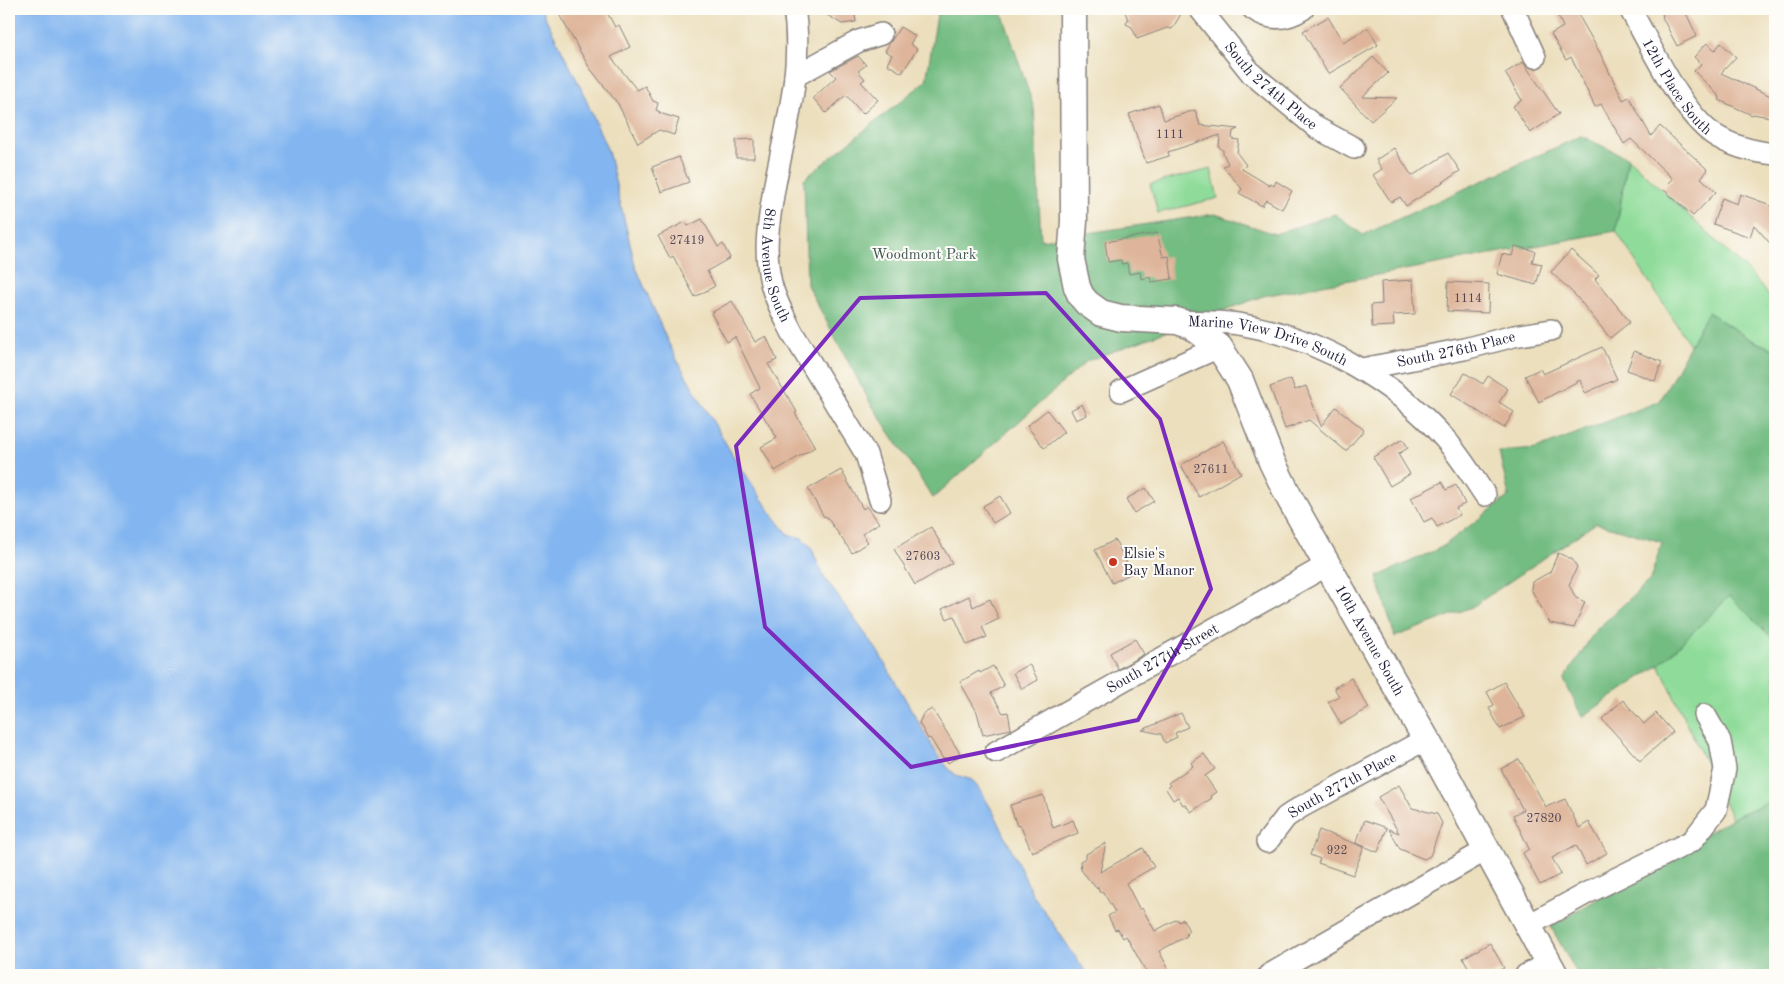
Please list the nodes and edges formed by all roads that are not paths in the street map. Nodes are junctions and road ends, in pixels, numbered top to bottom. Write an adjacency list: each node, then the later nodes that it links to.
1 (794, 9): 10 (street, 8th Avenue South)
2 (1073, 9): 13 (main road, Marine View Drive South)
3 (1200, 9): 11 (street, South 274th Place)
4 (1253, 9): 5 (street)
5 (1302, 9)
6 (1513, 9): 9 (street)
7 (1630, 9): 12 (street, 12th Place South)
8 (880, 34): 10 (street)
9 (1535, 57)
10 (795, 76): 19 (street, 8th Avenue South)
11 (1354, 148)
12 (1775, 154)
13 (1177, 321): 15 (main road, 10th Avenue South); 16 (street, Marine View Drive South)
14 (1551, 330): 16 (street, South 276th Place)
15 (1219, 347): 17 (street); 20 (main road, 10th Avenue South)
16 (1362, 369): 18 (street, Marine View Drive South)
17 (1121, 391)
18 (1485, 495)
19 (880, 500)
20 (1329, 564): 22 (main road, 10th Avenue South); 23 (street, South 277th Street)
21 (1705, 715): 26 (street)
22 (1426, 739): 24 (street, South 277th Place); 25 (main road, 10th Avenue South)
23 (996, 752)
24 (1267, 842)
25 (1486, 850): 26 (main road, 10th Avenue South); 28 (street)
26 (1527, 926): 27 (main road, 10th Avenue South)
27 (1543, 971)
28 (1269, 975)

